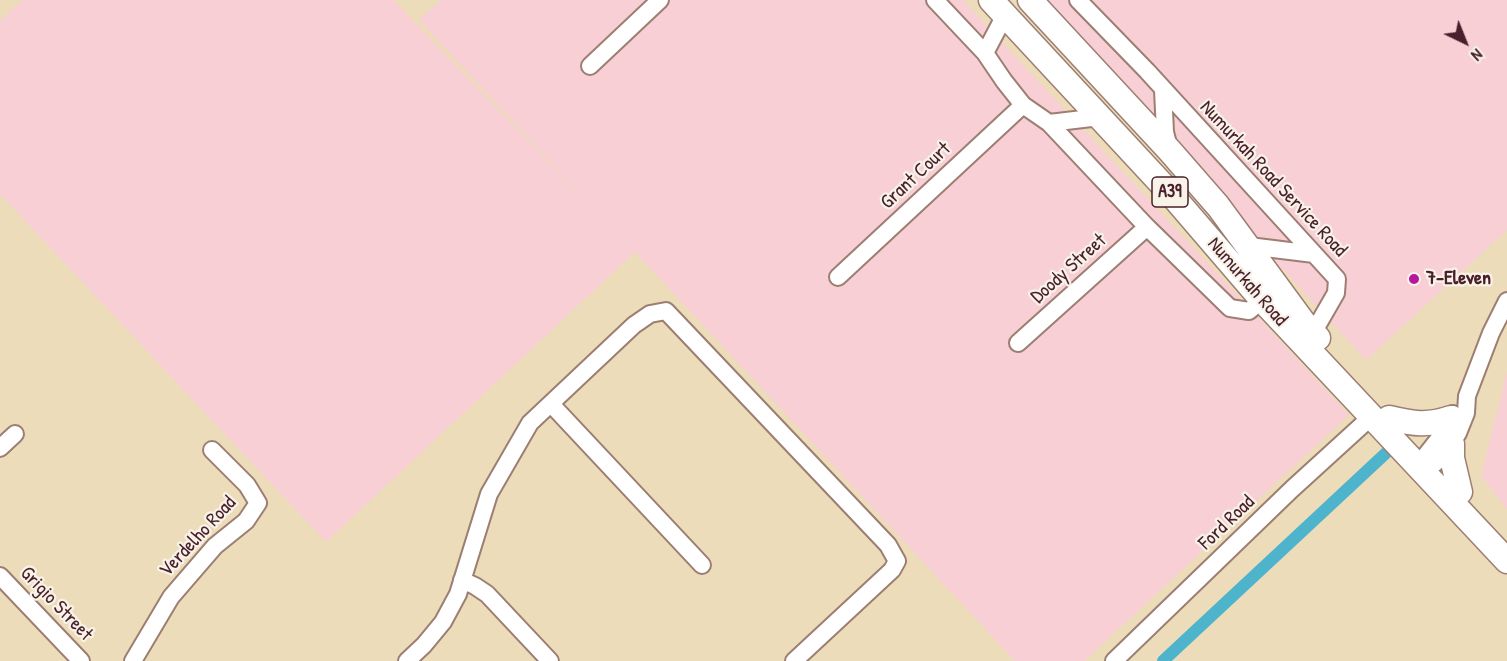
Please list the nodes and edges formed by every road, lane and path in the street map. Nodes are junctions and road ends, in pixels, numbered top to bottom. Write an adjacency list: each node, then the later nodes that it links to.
1 (660, 0): 7 (street)
2 (935, 0): 6 (street)
3 (1030, 0): 8 (highway, Numurkah Road / A39)
4 (1078, 0): 9 (street, Numurkah Road Service Road)
5 (998, 8): 6 (street); 11 (highway, Numurkah Road / A39)
6 (985, 53): 10 (street)
7 (590, 66)
8 (1108, 84): 13 (highway); 14 (highway, Numurkah Road / A39)
9 (1163, 90): 14 (street); 17 (street, Numurkah Road Service Road)
10 (1023, 105): 12 (street); 18 (street, Grant Court)
11 (1100, 117): 12 (street); 13 (highway, Numurkah Road / A39)
12 (1049, 123): 15 (street)
13 (1123, 141): 19 (highway, Numurkah Road / A39)
14 (1170, 151): 16 (highway, Numurkah Road / A39)
15 (1147, 227): 19 (street); 22 (street, Doody Street)
16 (1249, 246): 17 (street); 19 (highway, Numurkah Road / A39)
17 (1314, 254): 21 (street, Numurkah Road Service Road)
18 (838, 277)
19 (1270, 293): 21 (highway, Numurkah Road / A39); 25 (highway, Numurkah Road / A39)
20 (1507, 301): 23 (street)
21 (1313, 333): 25 (highway, Numurkah Road / A39)
22 (1018, 343)
23 (1467, 396): 26 (street); 28 (street)
24 (551, 404): 35 (street); 37 (street); 42 (street)
25 (1380, 414): 26 (highway); 31 (highway, Numurkah Road / A39); 43 (street, Ford Road)
26 (1451, 418): 31 (street)
27 (15, 434): 29 (street)
28 (1452, 444): 31 (street); 32 (highway)
29 (0, 448)
30 (212, 450): 39 (street, Verdelho Road)
31 (1425, 464): 32 (highway, Numurkah Road / A39); 34 (highway, Numurkah Road / A39)
32 (1460, 492): 33 (highway, Numurkah Road / A39)
33 (1507, 544)
34 (1507, 561)
35 (702, 565)
36 (0, 576): 38 (street, Grigio Street)
37 (462, 580): 40 (street); 41 (street)
38 (81, 661)
39 (133, 661)
40 (407, 661)
41 (550, 661)
42 (794, 661)
43 (1114, 661)

